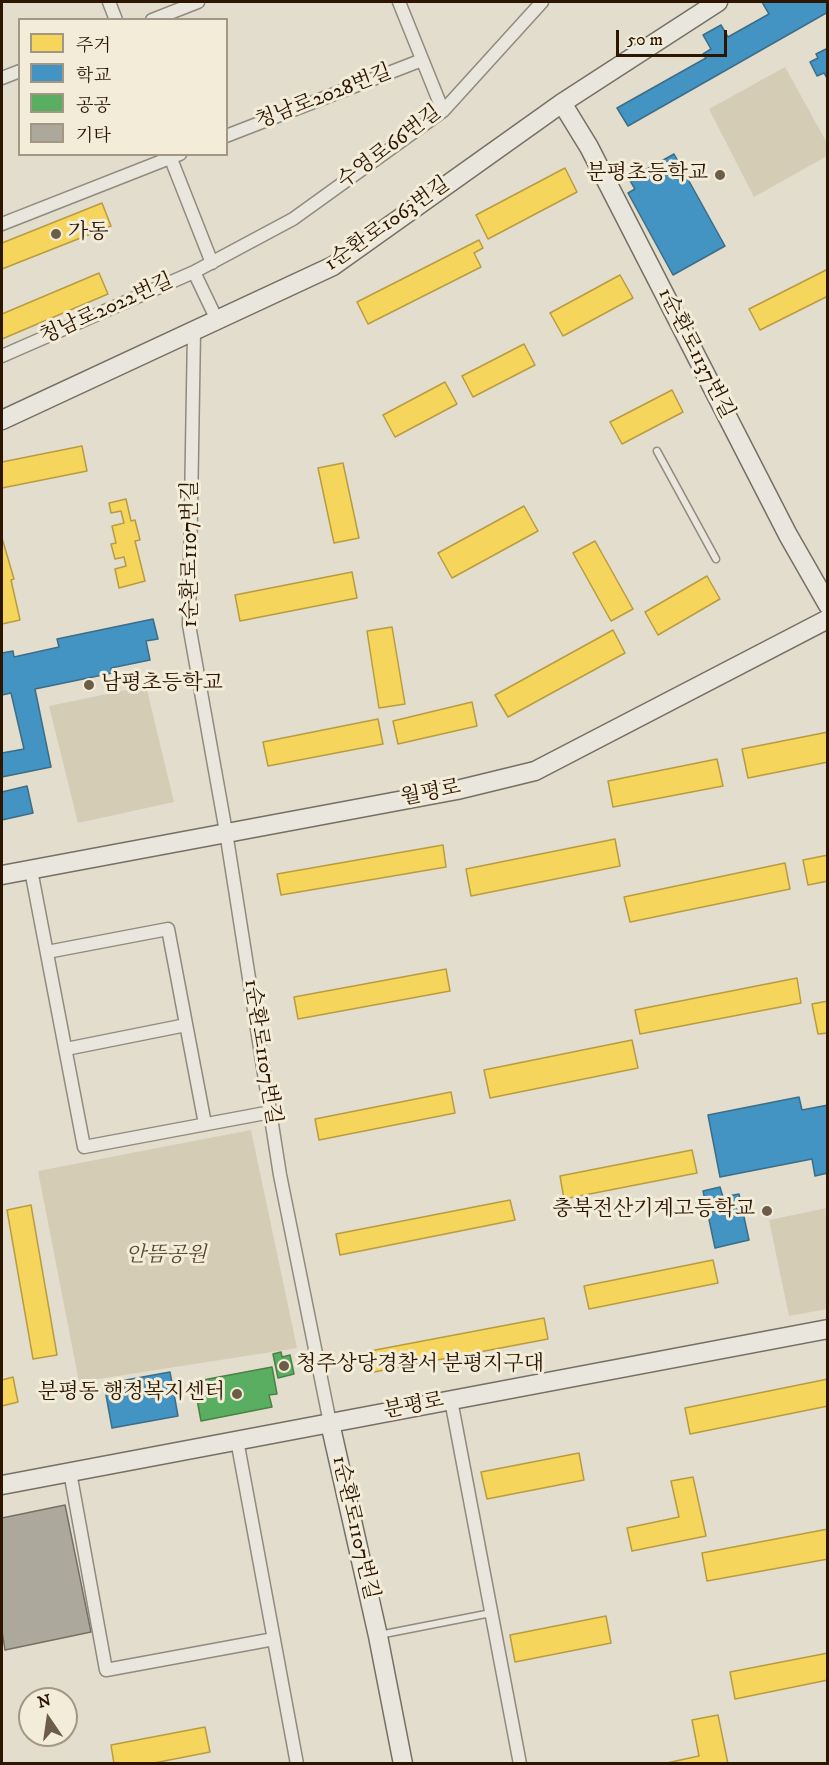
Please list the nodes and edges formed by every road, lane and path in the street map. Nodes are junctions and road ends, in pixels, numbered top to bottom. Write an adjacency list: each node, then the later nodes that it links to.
1 (109, 2): 6 (street)
2 (198, 2): 7 (street)
3 (399, 2): 8 (street)
4 (542, 2): 12 (street, 수영로66번길)
5 (718, 2): 11 (street, 1순환로1063번길)
6 (115, 18)
7 (157, 18)
8 (422, 60): 12 (street); 13 (street, 청남로2028번길)
9 (18, 72): 10 (street)
10 (2, 78)
11 (562, 103): 18 (street, 1순환로1063번길); 24 (street, 1순환로1137번길)
12 (443, 111): 16 (street, 수영로66번길)
13 (228, 135)
14 (173, 156): 15 (street); 16 (street)
15 (2, 224)
16 (212, 263): 17 (street, 청남로2022번길)
17 (194, 272): 18 (street); 20 (street, 청남로2022번길)
18 (217, 320): 19 (street, 1순환로1063번길)
19 (194, 332): 21 (street, 1순환로1063번길); 26 (street, 1순환로1107번길)
20 (2, 356)
21 (2, 420)
22 (657, 451): 23 (lane)
23 (716, 559)
24 (828, 605)
25 (828, 619): 26 (street, 월평로)
26 (226, 832): 27 (street, 월평로); 32 (street, 1순환로1107번길)
27 (31, 870): 28 (street, 월평로); 29 (street)
28 (2, 875)
29 (47, 952): 30 (street); 31 (street)
30 (186, 1025): 31 (street); 33 (street)
31 (66, 1049): 33 (street)
32 (271, 1112): 33 (street); 36 (street, 1순환로1107번길)
33 (205, 1125)
34 (828, 1329): 35 (street, 분평로)
35 (451, 1400): 36 (street, 분평로); 40 (street)
36 (330, 1423): 37 (street, 분평로); 41 (street, 1순환로1107번길)
37 (237, 1440): 38 (street, 분평로); 42 (street)
38 (70, 1472): 39 (street, 분평로); 42 (street)
39 (2, 1485)
40 (491, 1613): 41 (lane); 45 (street)
41 (378, 1636): 44 (street, 1순환로1107번길)
42 (274, 1639): 43 (street)
43 (297, 1764)
44 (403, 1764)
45 (520, 1764)

